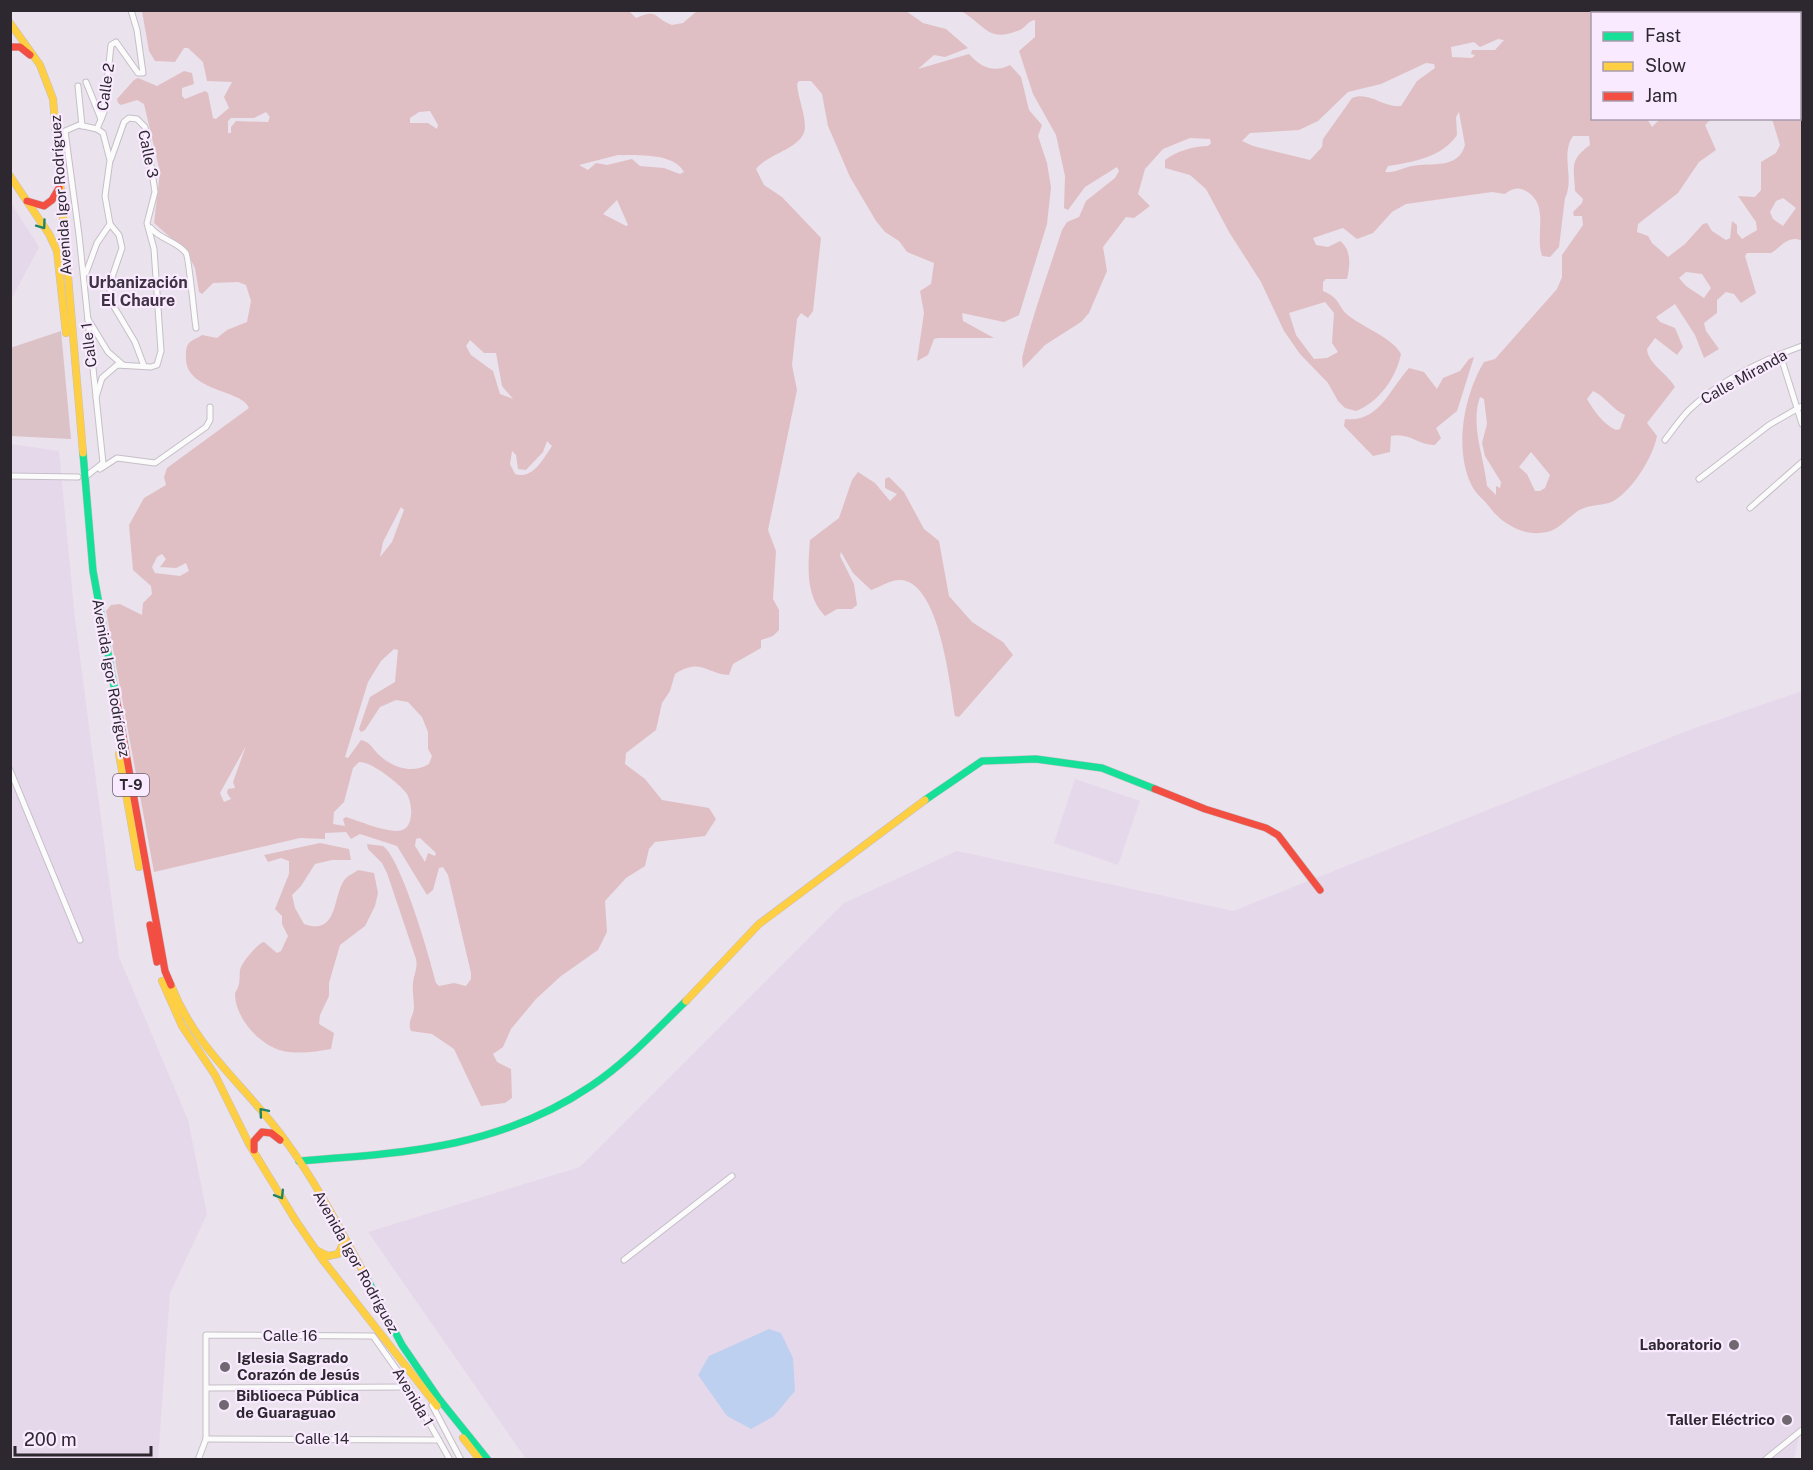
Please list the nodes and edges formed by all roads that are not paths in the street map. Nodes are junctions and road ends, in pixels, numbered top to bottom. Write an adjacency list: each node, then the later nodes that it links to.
1 (131, 10): 7 (street, Calle 2)
2 (10, 23): 4 (main road, Avenida Igor Rodríguez / T-9)
3 (10, 47): 4 (main road, T-9)
4 (43, 70): 12 (main road, Avenida Igor Rodríguez / T-9)
5 (86, 82): 7 (street)
6 (78, 86): 8 (street)
7 (101, 119): 9 (street, Calle 2)
8 (82, 126): 9 (street); 16 (street, Calle 1)
9 (97, 129): 10 (street, Calle 2)
10 (110, 160): 14 (street, Calle 2); 15 (street, Calle 3)
11 (10, 176): 13 (main road, Avenida Igor Rodríguez / T-9)
12 (60, 186): 13 (main road); 28 (main road, Avenida Igor Rodríguez / T-9)
13 (24, 200): 32 (main road, Avenida Igor Rodríguez / T-9, one-way to 32)
14 (110, 224): 16 (street); 22 (street, Calle 2)
15 (150, 228): 18 (street); 22 (street, Calle 3)
16 (84, 284): 17 (street, Calle 1)
17 (86, 315): 21 (street); 23 (street, Calle 1)
18 (196, 328)
19 (1803, 346): 20 (street, Calle Miranda)
20 (1780, 354): 24 (street); 27 (street, Calle Miranda)
21 (123, 365): 22 (street); 23 (street)
22 (144, 366)
23 (96, 399): 30 (street, Calle 1)
24 (1800, 406): 26 (street); 33 (street)
25 (210, 407): 30 (street)
26 (1803, 424)
27 (1665, 440)
28 (81, 457): 30 (street); 32 (main road, Avenida Igor Rodríguez / T-9)
29 (1803, 462): 34 (street)
30 (94, 472): 32 (street)
31 (10, 476): 32 (street)
32 (81, 477): 38 (main road, Avenida Igor Rodríguez / T-9); 39 (main road, Avenida Igor Rodríguez / T-9, one-way to 32)
33 (1699, 479)
34 (1750, 508)
35 (10, 770): 37 (street)
36 (1320, 890): 39 (main road)
37 (80, 940)
38 (255, 1154): 40 (main road, T-9); 43 (main road, Avenida Igor Rodríguez / T-9, one-way to 43)
39 (299, 1161): 40 (main road, Avenida Igor Rodríguez / T-9)
40 (305, 1170): 42 (main road, Avenida Igor Rodríguez / T-9)
41 (732, 1176): 44 (street)
42 (339, 1226): 43 (main road); 56 (main road, Avenida Igor Rodríguez / T-9)
43 (316, 1250): 46 (main road, Avenida Igor Rodríguez / T-9)
44 (624, 1260)
45 (374, 1336): 47 (street, Avenida 1); 48 (street, Calle 16)
46 (422, 1386): 54 (street); 55 (main road, Avenida Igor Rodríguez / T-9)
47 (409, 1387): 48 (street); 51 (street, Avenida 1)
48 (208, 1388): 50 (street)
49 (1803, 1430): 57 (street)
50 (206, 1439): 51 (street, Calle 14); 52 (street)
51 (439, 1440): 53 (street, Avenida 1)
52 (198, 1460)
53 (450, 1460)
54 (461, 1460)
55 (480, 1460)
56 (488, 1460)
57 (1765, 1460)

